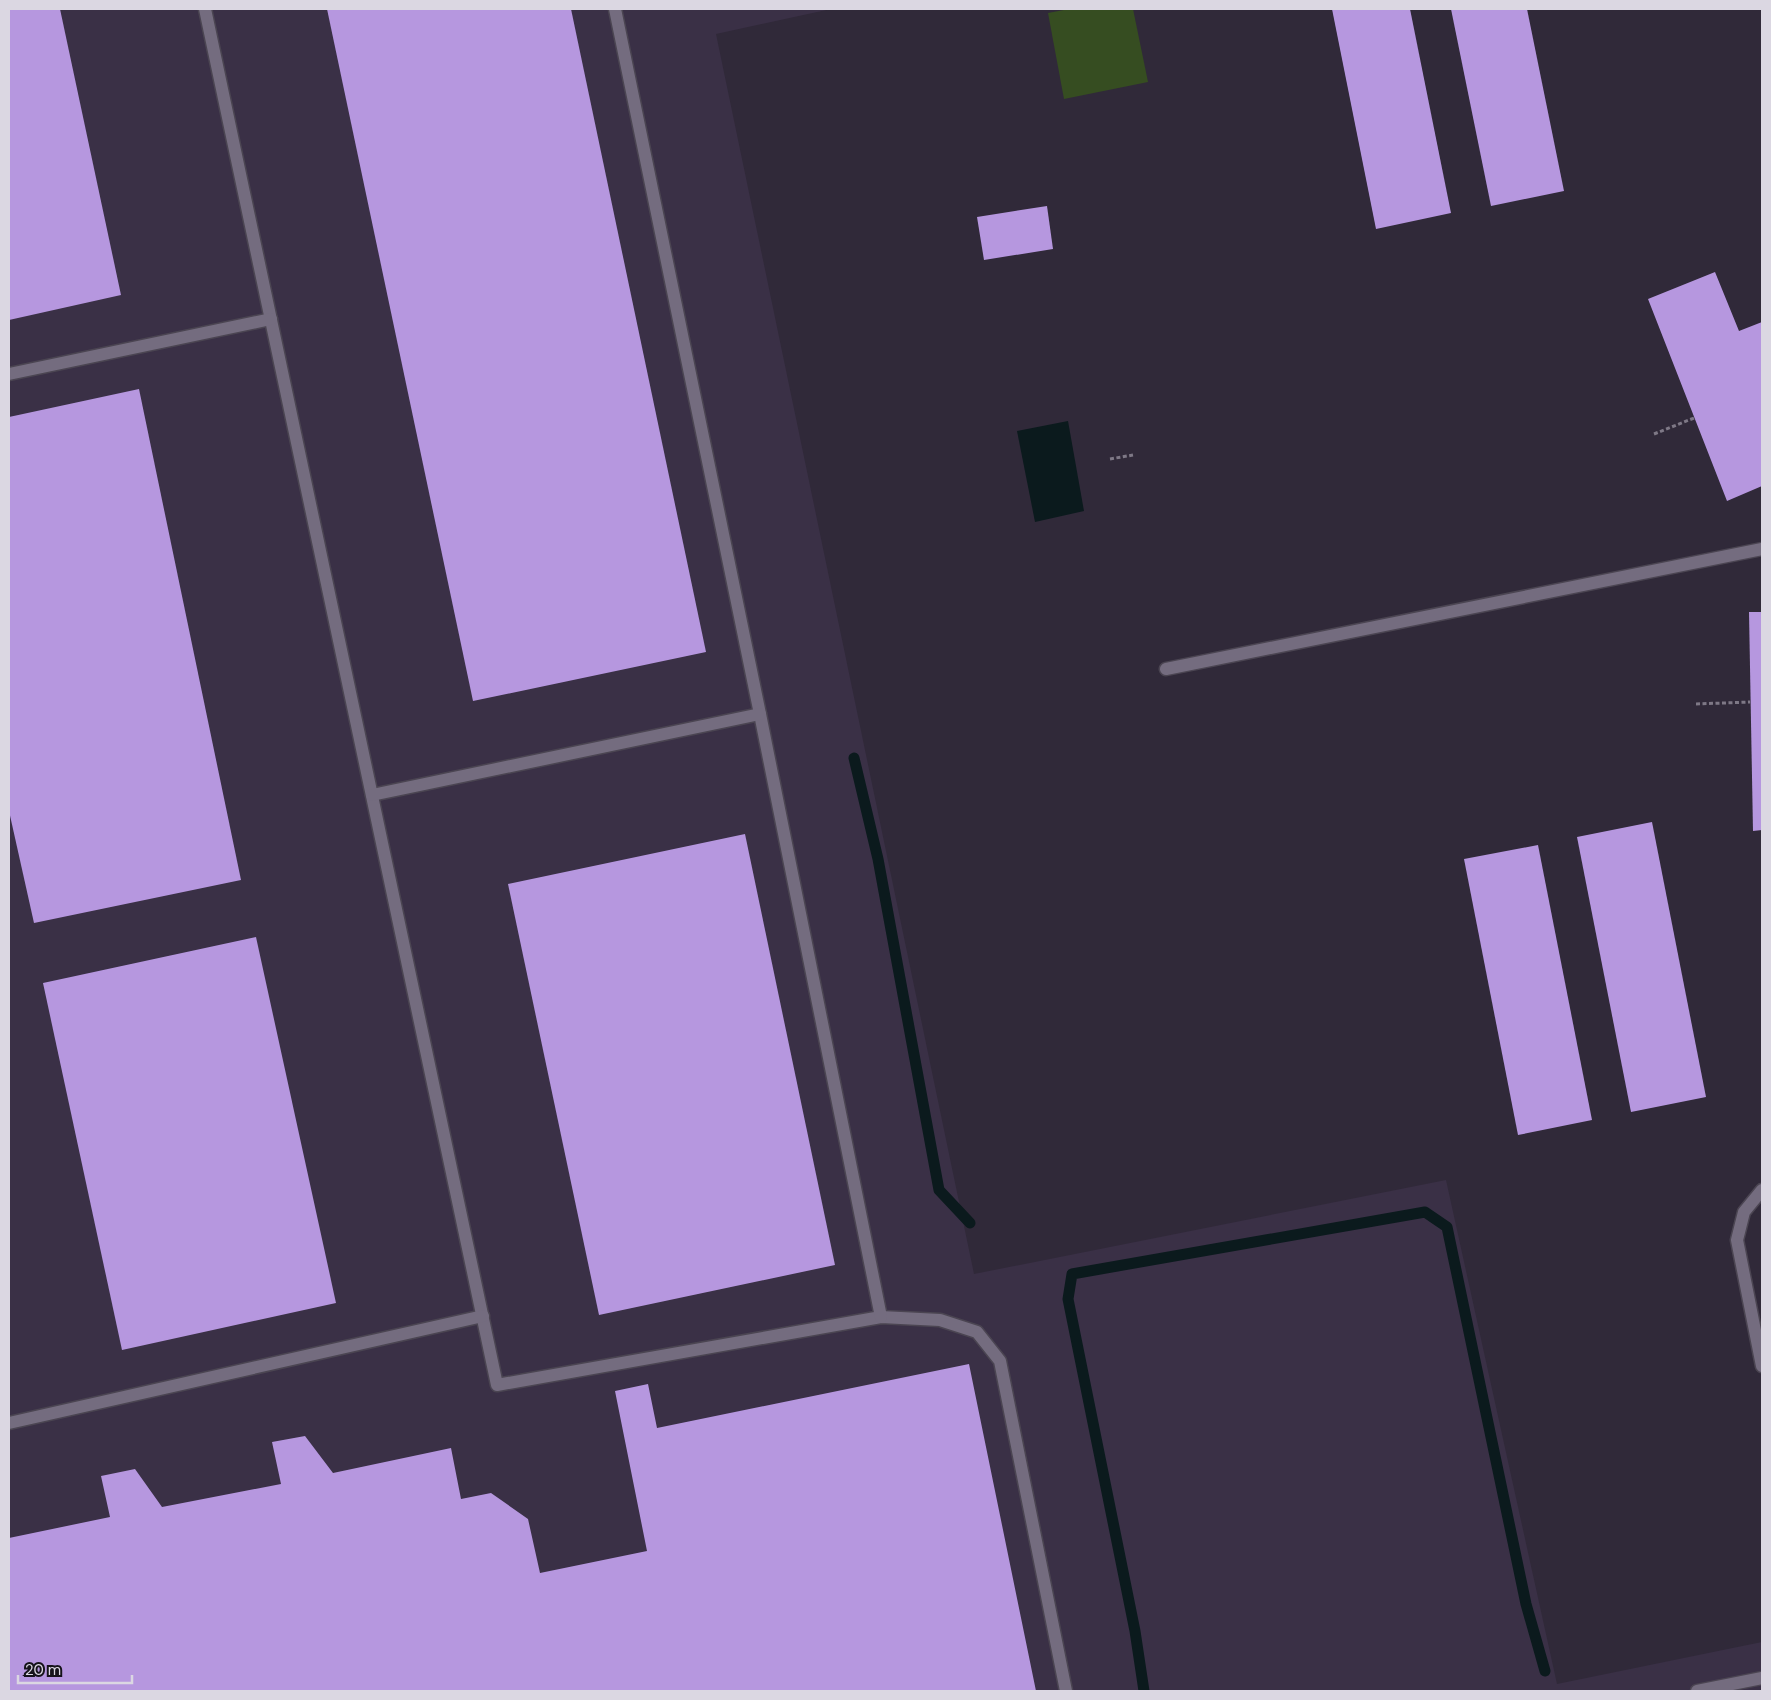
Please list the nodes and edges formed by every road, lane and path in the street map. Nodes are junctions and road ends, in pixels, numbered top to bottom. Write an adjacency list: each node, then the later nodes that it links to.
1 (205, 9): 3 (lane)
2 (615, 9): 13 (lane)
3 (271, 319): 4 (lane); 14 (lane)
4 (9, 374)
5 (1694, 418): 6 (path)
6 (1654, 434)
7 (1133, 455): 8 (path)
8 (1110, 459)
9 (1762, 549): 10 (lane)
10 (1166, 669)
11 (1750, 702): 12 (path)
12 (1696, 704)
13 (760, 714): 14 (lane); 17 (lane)
14 (372, 795): 16 (lane)
15 (1762, 1190): 18 (lane)
16 (483, 1316): 17 (lane); 19 (lane)
17 (880, 1316): 21 (lane)
18 (1762, 1366)
19 (9, 1423)
20 (1762, 1678): 22 (lane)
21 (1066, 1691)
22 (1697, 1691)

